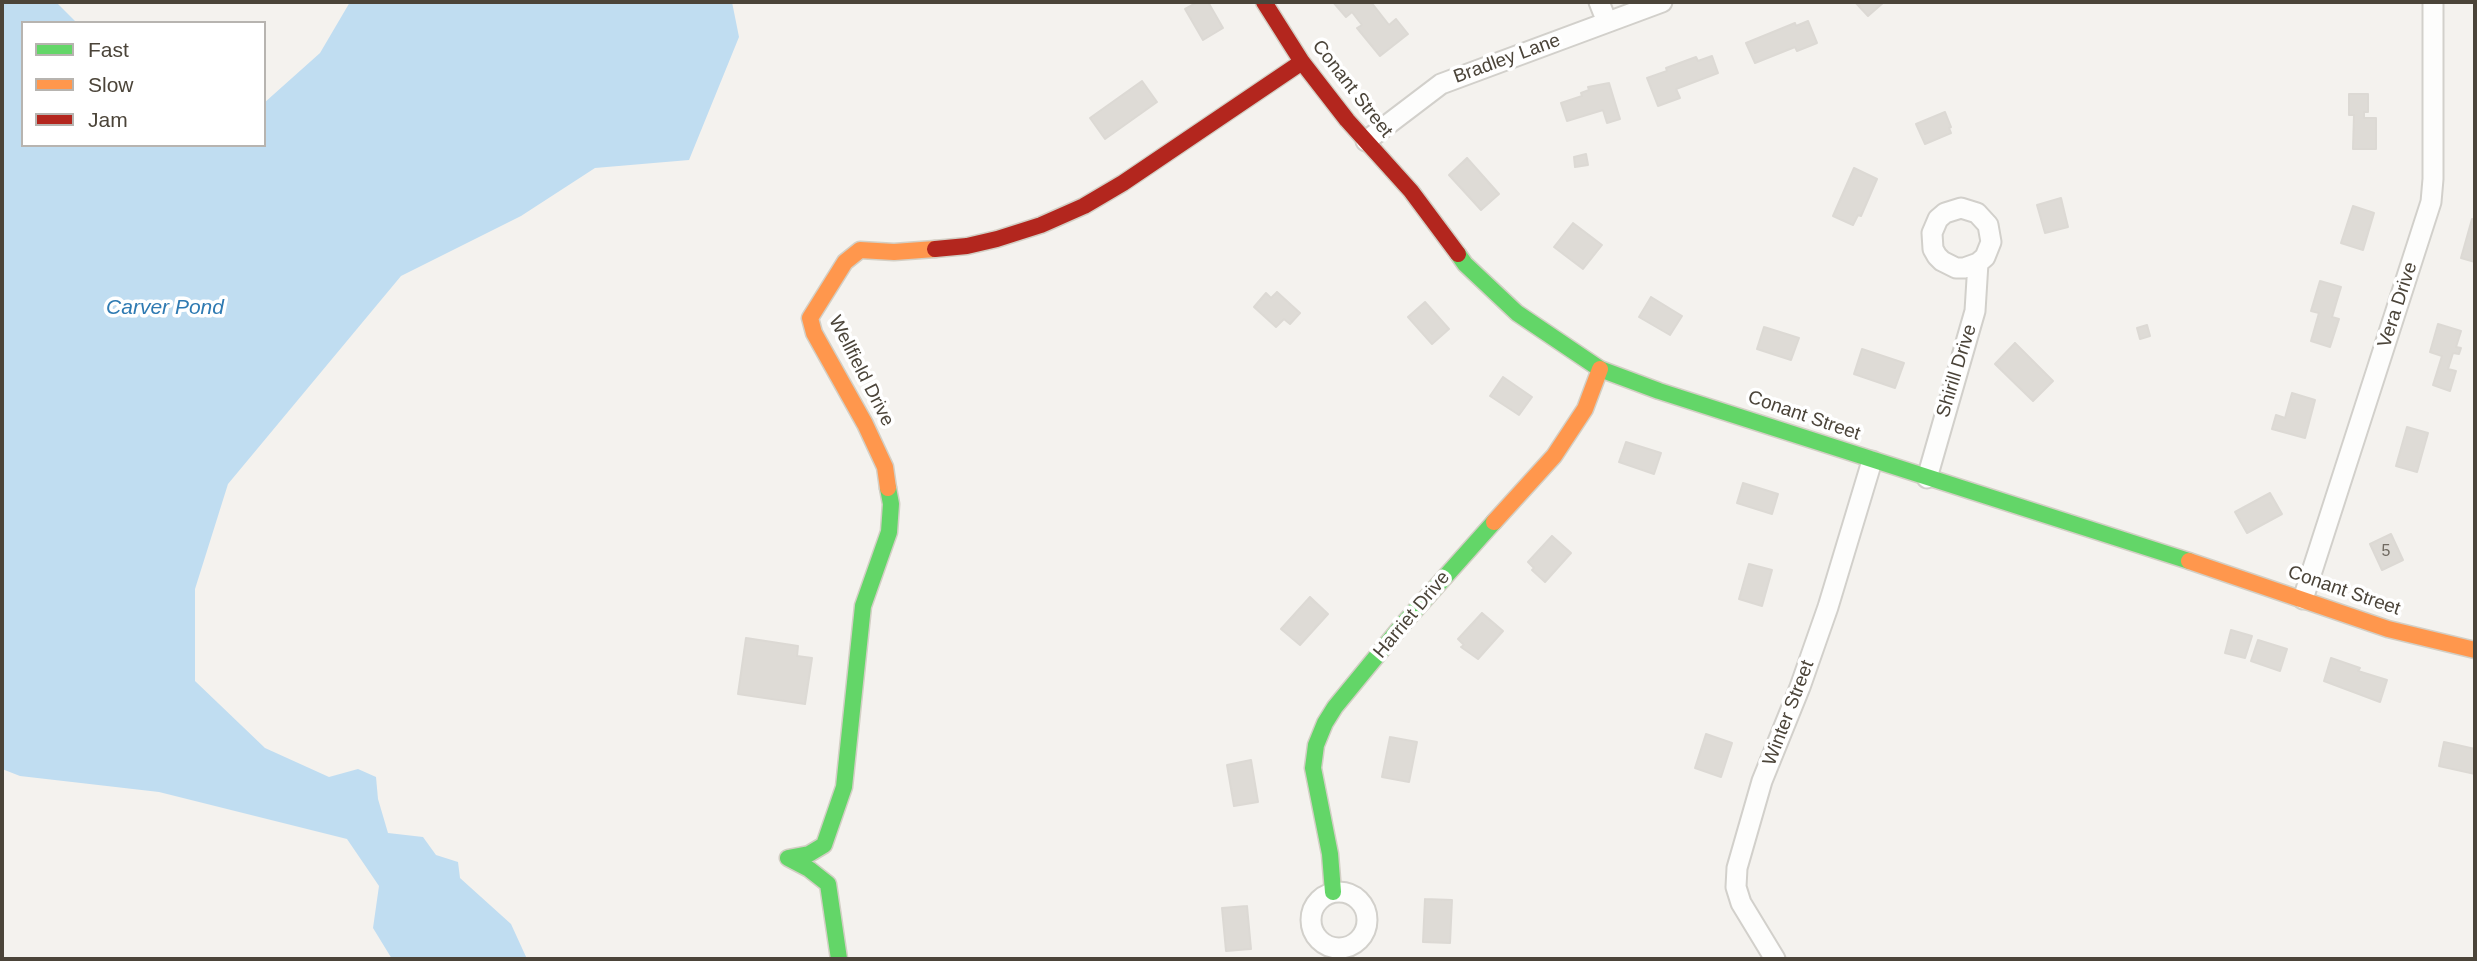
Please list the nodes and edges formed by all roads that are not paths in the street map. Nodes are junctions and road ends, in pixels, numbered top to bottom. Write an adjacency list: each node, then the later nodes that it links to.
1 (1264, 2): 6 (street, Conant Street)
2 (1599, 2): 5 (street)
3 (1662, 2): 5 (street, Bradley Lane)
4 (2433, 2): 12 (street, Vera Drive)
5 (1607, 22): 7 (street, Bradley Lane)
6 (1302, 62): 7 (street, Conant Street); 15 (street, Wellfield Drive)
7 (1366, 141): 9 (street, Conant Street)
8 (1978, 263): 11 (street, Shirill Drive)
9 (1600, 369): 10 (street, Conant Street); 14 (street, Harriet Drive)
10 (1872, 461): 11 (street, Conant Street); 16 (street, Winter Street)
11 (1927, 478): 12 (street, Conant Street)
12 (2303, 599): 13 (street, Conant Street)
13 (2475, 650)
14 (1333, 892)
15 (839, 959)
16 (1774, 959)

